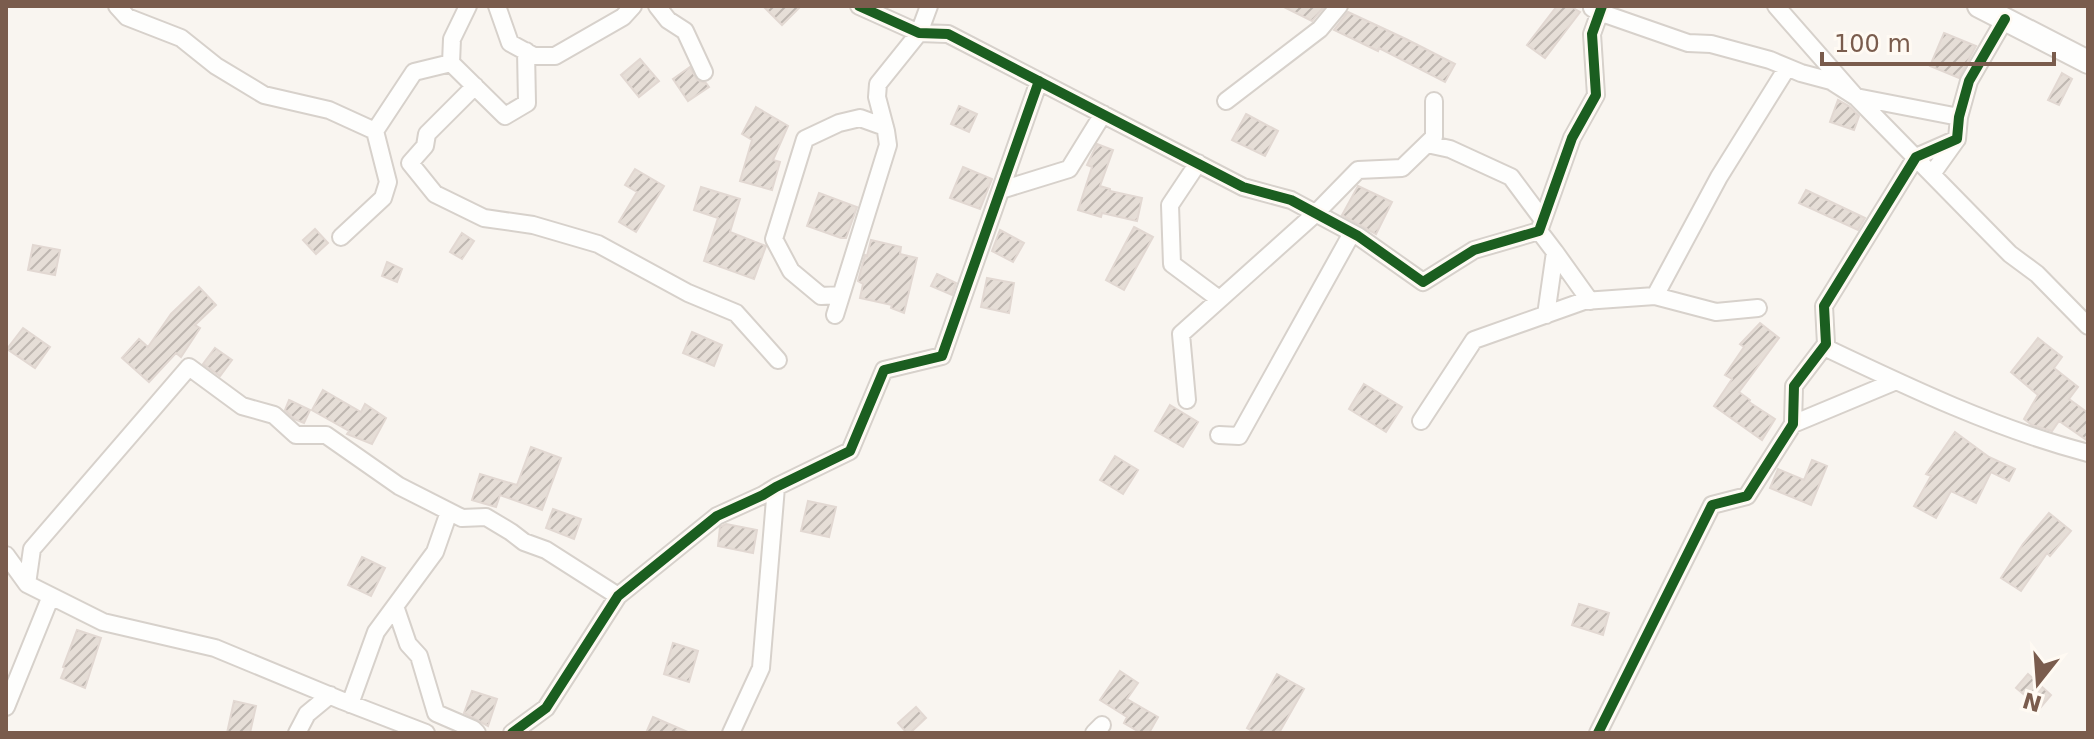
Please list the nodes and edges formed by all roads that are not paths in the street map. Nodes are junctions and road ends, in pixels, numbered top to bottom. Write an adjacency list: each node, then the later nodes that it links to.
1 (117, 6): 27 (street)
2 (468, 6): 16 (street)
3 (497, 6): 14 (street)
4 (633, 6): 14 (street)
5 (657, 6): 18 (street)
6 (859, 6): 13 (street)
7 (929, 6): 13 (street)
8 (1339, 6): 22 (street)
9 (1776, 6): 21 (street)
10 (1979, 6): 12 (street)
11 (1597, 8): 17 (street); 35 (street)
12 (2005, 19): 15 (street); 25 (street)
13 (919, 33): 19 (street); 26 (street)
14 (526, 51): 20 (street)
15 (2088, 62)
16 (451, 63): 20 (street); 27 (street)
17 (1787, 68): 21 (street); 40 (street)
18 (704, 72)
19 (1039, 81): 24 (street); 33 (street)
20 (475, 86): 48 (street)
21 (1856, 97): 25 (street); 30 (street)
22 (1226, 101)
23 (1434, 101): 29 (street)
24 (1103, 114): 31 (street); 33 (street)
25 (1959, 117): 28 (street)
26 (885, 127): 39 (street); 39 (street)
27 (375, 131): 37 (street)
28 (1957, 139): 30 (street); 32 (street)
29 (1427, 144): 34 (street); 35 (street)
30 (1916, 157): 32 (street); 47 (street)
31 (1198, 163): 34 (street); 41 (street)
32 (1932, 174): 46 (street)
33 (1001, 190): 55 (street)
34 (1316, 213): 36 (street); 41 (street)
35 (1541, 225): 36 (street); 38 (street)
36 (1352, 233): 53 (street)
37 (341, 237)
38 (1555, 252): 42 (street); 45 (street)
39 (841, 295): 44 (street)
40 (1655, 296): 42 (street); 43 (street)
41 (1219, 299): 50 (street)
42 (1590, 301): 45 (street)
43 (1758, 308)
44 (835, 315)
45 (1546, 315): 51 (street)
46 (2088, 326)
47 (1824, 347): 49 (street); 52 (street)
48 (778, 360)
49 (1896, 381): 52 (street); 54 (street)
50 (1187, 400)
51 (1421, 421)
52 (1793, 424): 70 (street)
53 (1219, 435)
54 (2088, 453)
55 (776, 487): 60 (street); 69 (street)
56 (449, 512): 58 (street); 60 (street); 61 (street)
57 (6, 555): 58 (street)
58 (27, 584): 59 (street)
59 (51, 596): 62 (street); 64 (street)
60 (618, 596): 68 (street)
61 (395, 606): 63 (street); 67 (street)
62 (330, 695): 63 (street); 65 (street)
63 (350, 704): 66 (street)
64 (6, 707)
65 (297, 733)
66 (426, 733)
67 (477, 733)
68 (512, 733)
69 (731, 733)
70 (1598, 733)

